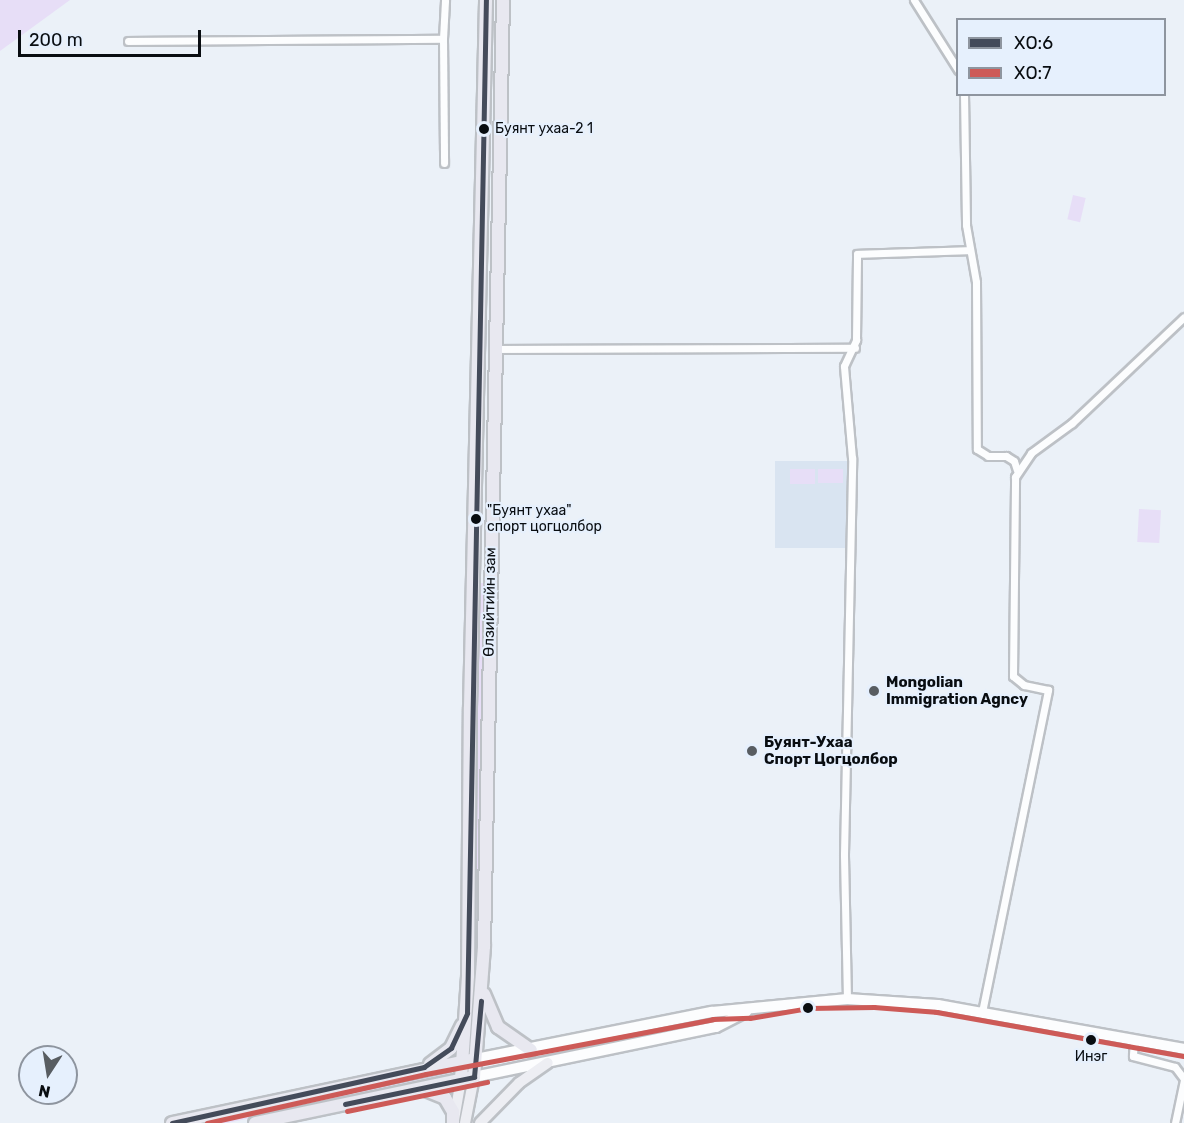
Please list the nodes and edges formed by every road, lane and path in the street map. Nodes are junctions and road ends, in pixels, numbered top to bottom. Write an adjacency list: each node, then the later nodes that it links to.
1 (445, 0): 5 (street)
2 (486, 0): 10 (highway, Өлзийтийн зам)
3 (503, 0): 11 (highway, Өлзийтийн зам)
4 (914, 0): 7 (street)
5 (443, 39): 6 (street); 9 (street)
6 (128, 41)
7 (956, 68)
8 (964, 96): 12 (street)
9 (444, 163)
10 (479, 231): 11 (highway); 21 (highway, Өлзийтийн зам)
11 (497, 232): 15 (highway, Өлзийтийн зам)
12 (970, 250): 14 (street); 16 (street)
13 (1184, 317): 16 (street)
14 (855, 348): 15 (street); 18 (street)
15 (494, 349): 17 (highway, Өлзийтийн зам)
16 (1017, 470): 20 (street)
17 (482, 987): 25 (highway); 27 (highway, Өлзийтийн зам)
18 (847, 999): 19 (main road); 20 (main road)
19 (749, 1011): 22 (main road); 26 (main road)
20 (982, 1012): 23 (main road)
21 (467, 1013): 27 (highway, Өлзийтийн зам); 29 (highway)
22 (598, 1035): 25 (main road); 26 (main road)
23 (1134, 1040): 24 (main road); 31 (street)
24 (1184, 1049)
25 (531, 1050): 27 (main road)
26 (602, 1051): 28 (main road)
27 (470, 1060): 29 (highway); 30 (highway)
28 (548, 1063): 30 (main road); 39 (main road)
29 (424, 1067): 32 (highway)
30 (467, 1078): 33 (highway); 37 (main road); 38 (main road)
31 (1184, 1079): 40 (street)
32 (354, 1083): 34 (highway); 35 (highway)
33 (419, 1088): 34 (highway); 37 (highway)
34 (357, 1101): 36 (highway)
35 (172, 1123)
36 (255, 1123)
37 (453, 1123)
38 (465, 1123)
39 (480, 1123)
40 (1175, 1123)

